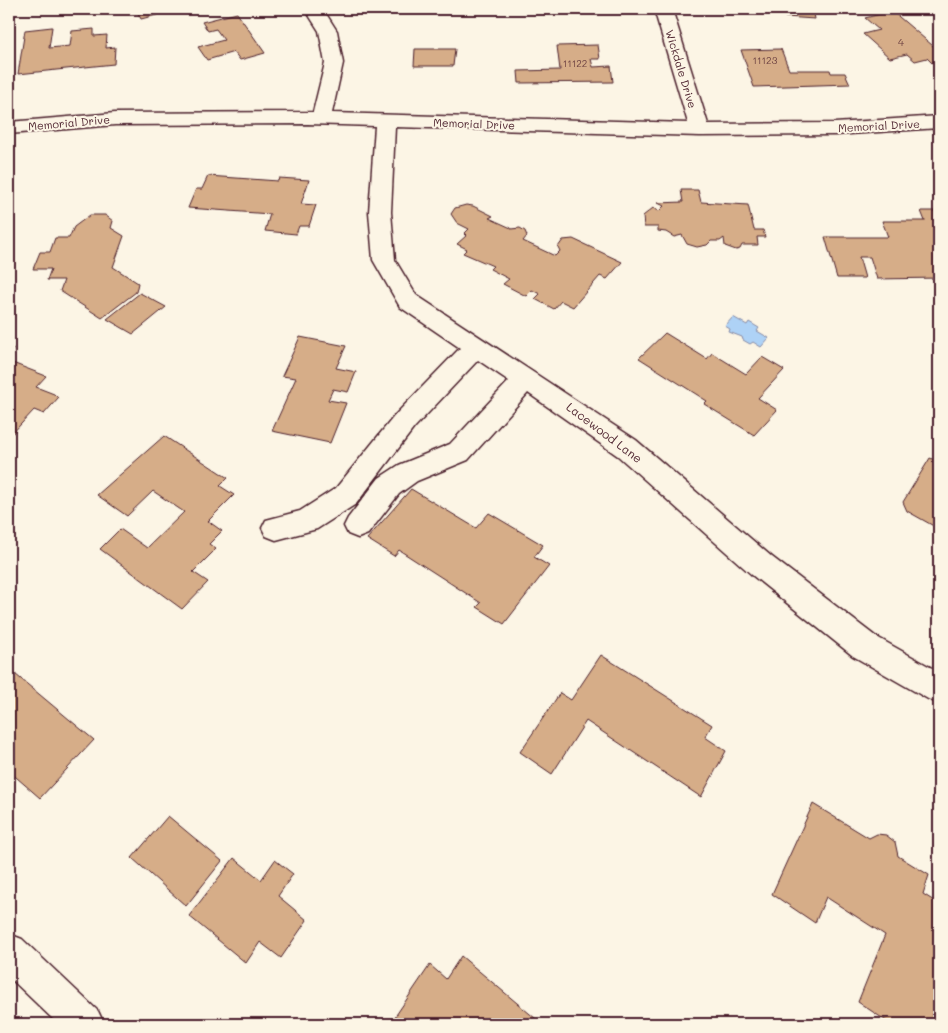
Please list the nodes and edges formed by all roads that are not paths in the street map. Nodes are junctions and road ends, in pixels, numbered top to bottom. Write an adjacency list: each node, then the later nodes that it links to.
1 (314, 9): 3 (street)
2 (663, 9): 7 (street, Wickdale Drive)
3 (321, 118): 4 (street, Memorial Drive); 6 (street, Memorial Drive)
4 (385, 121): 7 (street, Memorial Drive); 8 (street, Lacewood Lane)
5 (939, 122): 7 (street, Memorial Drive)
6 (9, 128)
7 (700, 130)
8 (476, 347): 9 (street, Lacewood Lane); 11 (street)
9 (526, 379): 10 (street); 12 (street, Lacewood Lane)
10 (358, 526)
11 (276, 528)
12 (939, 689)
13 (9, 952): 14 (street)
14 (85, 1024)

